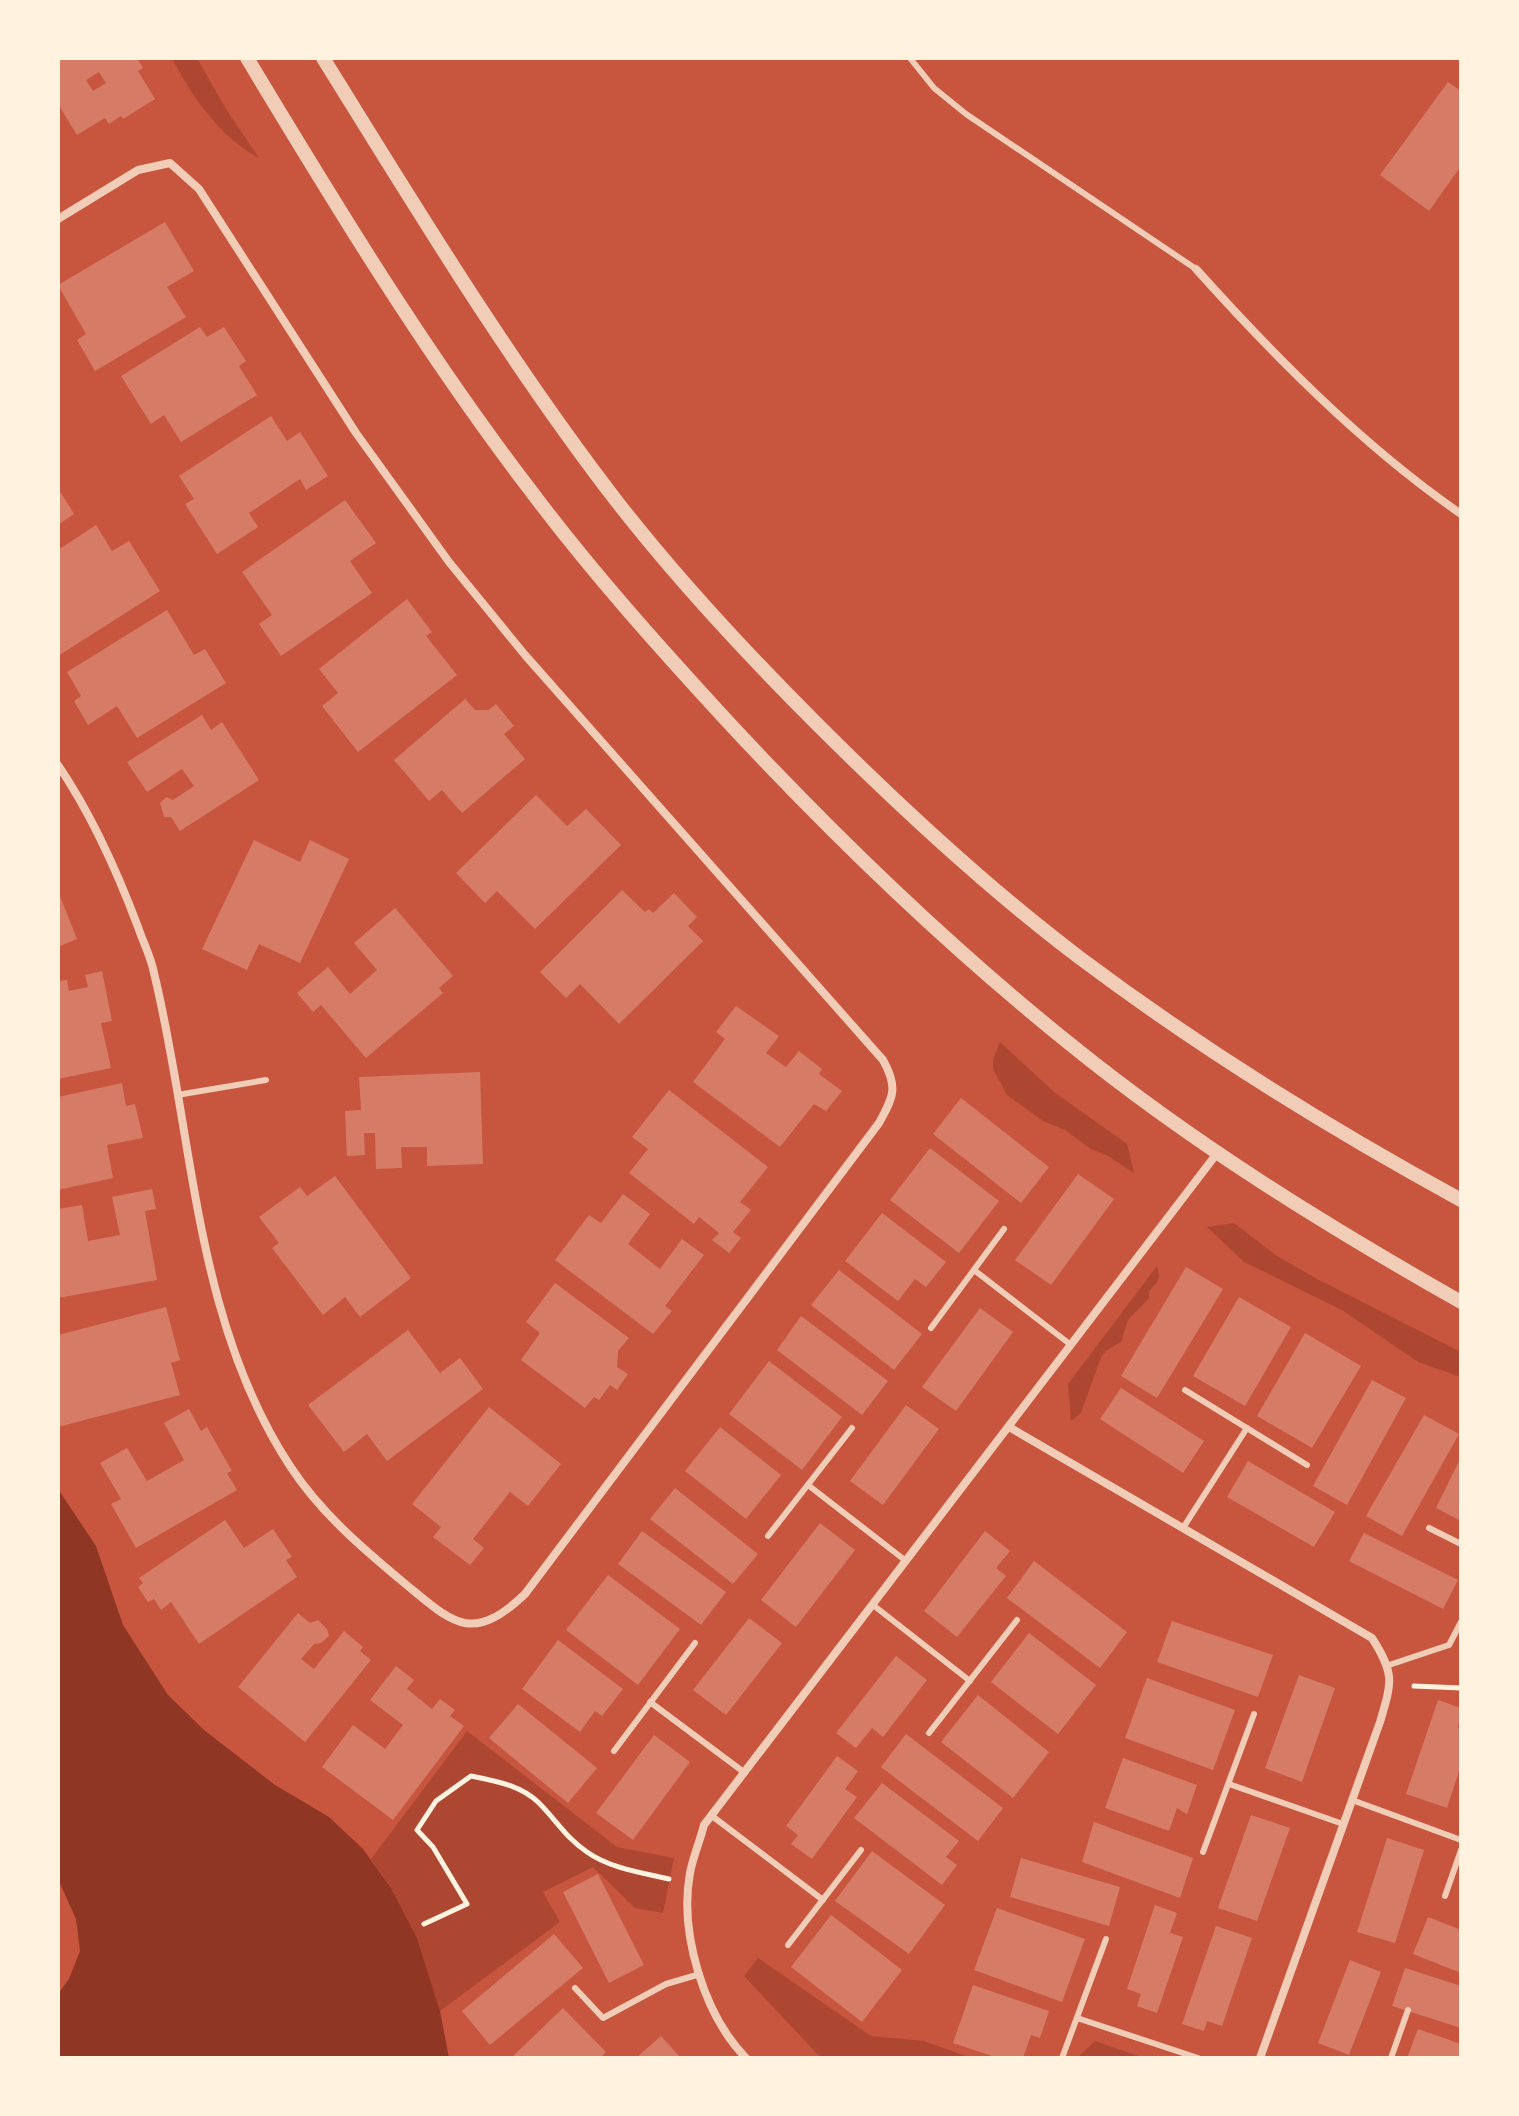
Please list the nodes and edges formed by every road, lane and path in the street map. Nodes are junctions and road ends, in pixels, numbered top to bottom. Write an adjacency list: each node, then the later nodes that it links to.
1 (247, 58): 10 (street)
2 (323, 58): 11 (street)
3 (910, 58): 5 (lane)
4 (58, 219): 9 (street)
5 (1196, 269): 6 (street)
6 (1461, 514)
7 (58, 765): 9 (street)
8 (266, 1080): 9 (lane)
9 (177, 1095)
10 (1218, 1152): 14 (street); 16 (street)
11 (1461, 1200)
12 (1004, 1229): 13 (lane)
13 (974, 1270): 15 (lane); 16 (lane)
14 (1461, 1302)
15 (931, 1328)
16 (1071, 1345): 18 (street)
17 (1185, 1390): 20 (lane)
18 (1009, 1427): 23 (street); 27 (street)
19 (852, 1428): 22 (lane)
20 (1247, 1428): 21 (lane); 23 (lane)
21 (1307, 1465)
22 (808, 1485): 25 (lane); 27 (lane)
23 (1183, 1528): 32 (street)
24 (1429, 1528): 26 (lane)
25 (768, 1536)
26 (1461, 1544)
27 (906, 1561): 28 (street)
28 (873, 1605): 33 (lane); 40 (street)
29 (1017, 1620): 33 (lane)
30 (1461, 1622): 32 (lane)
31 (695, 1643): 36 (lane)
32 (1389, 1665): 42 (street)
33 (970, 1681): 38 (lane)
34 (1414, 1686): 35 (path)
35 (1461, 1688)
36 (650, 1702): 39 (lane); 40 (lane)
37 (1254, 1714): 41 (lane)
38 (929, 1733)
39 (614, 1751)
40 (745, 1773): 43 (street)
41 (1229, 1784): 44 (lane); 48 (lane)
42 (1352, 1800): 44 (street); 45 (lane)
43 (712, 1816): 49 (street); 51 (lane)
44 (1343, 1824): 59 (street)
45 (1461, 1840)
46 (861, 1850): 51 (lane)
47 (1461, 1850): 50 (lane)
48 (1203, 1852)
49 (689, 1884): 52 (path); 55 (street)
50 (1445, 1896)
51 (823, 1900): 54 (lane)
52 (424, 1924)
53 (1106, 1939): 58 (lane)
54 (788, 1945)
55 (700, 1974): 56 (lane); 60 (street)
56 (575, 1988)
57 (1408, 2010): 63 (lane)
58 (1077, 2018): 61 (lane); 62 (lane)
59 (1263, 2057)
60 (746, 2058)
61 (1062, 2058)
62 (1198, 2058)
63 (1391, 2058)

